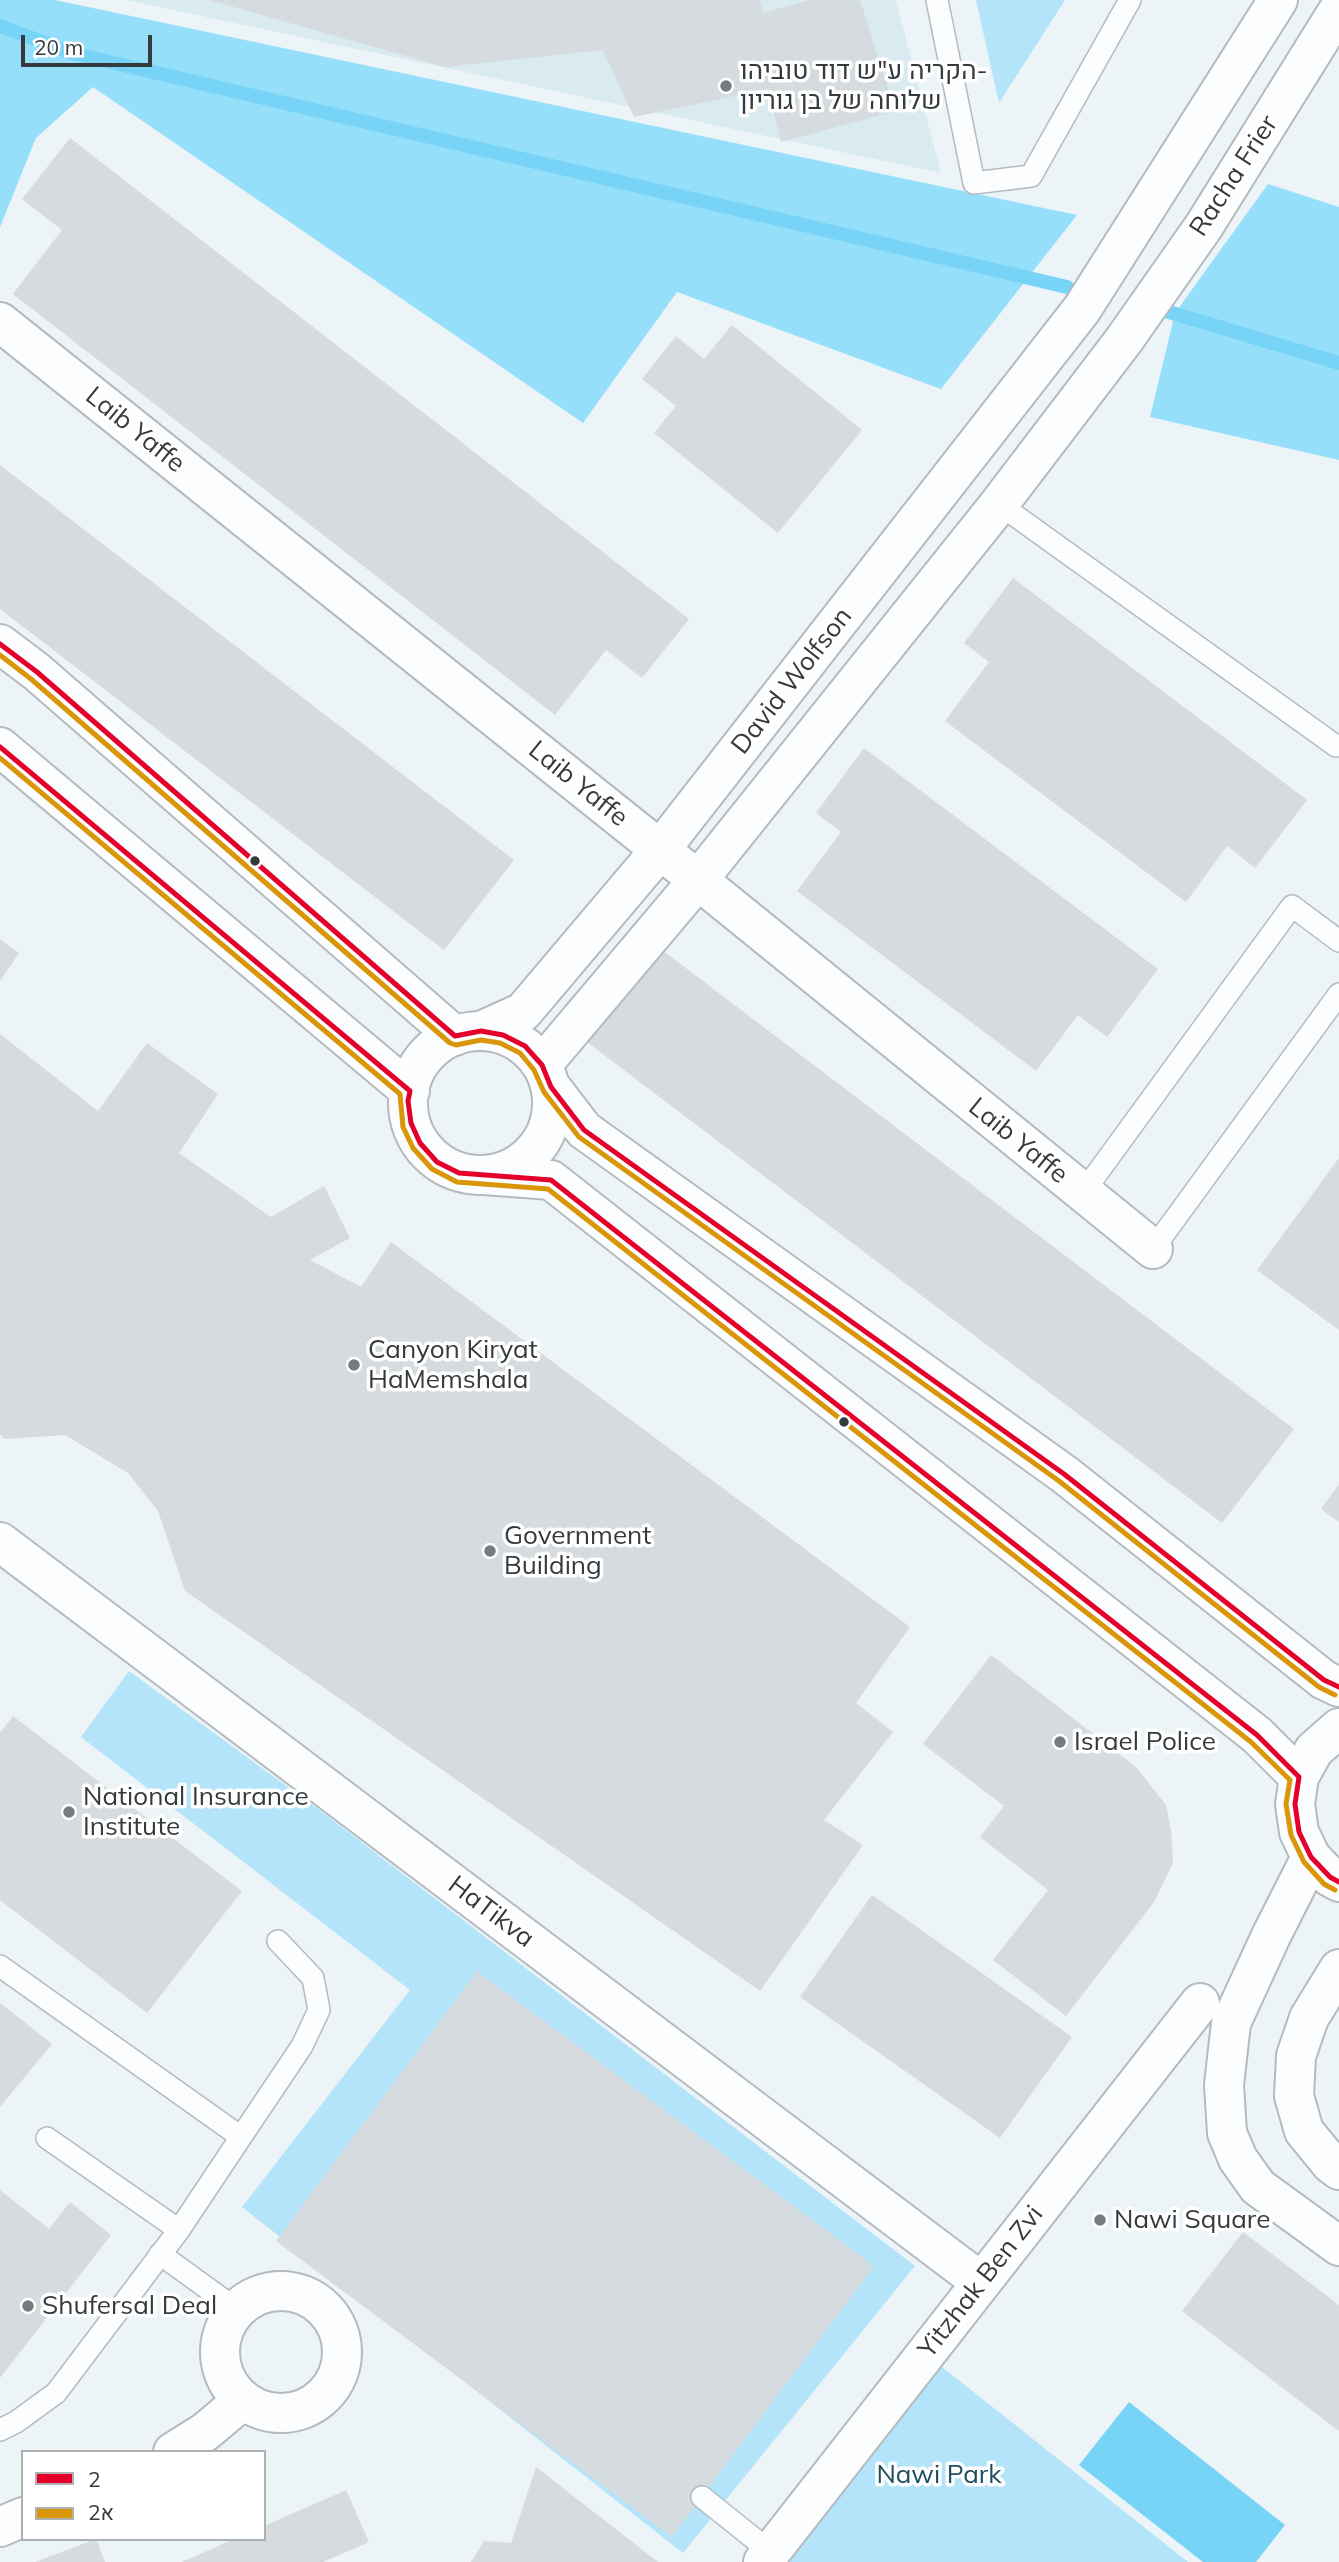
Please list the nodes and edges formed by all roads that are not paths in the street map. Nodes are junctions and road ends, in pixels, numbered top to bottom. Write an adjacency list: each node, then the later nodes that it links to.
1 (937, 0): 2 (lane)
2 (1130, 0)
3 (1278, 0): 11 (street, David Wolfson)
4 (1339, 9): 6 (street, Racha Frier)
5 (0, 322): 11 (street, Laib Yaffe)
6 (1124, 340): 7 (street, David Wolfson)
7 (999, 504): 9 (lane); 12 (street, David Wolfson)
8 (0, 643): 16 (street)
9 (1336, 746)
10 (0, 747): 18 (street)
11 (660, 850): 12 (street, Laib Yaffe); 16 (street, David Wolfson)
12 (698, 880): 17 (street, David Wolfson); 20 (street, Laib Yaffe)
13 (1339, 941): 20 (lane)
14 (1339, 994): 15 (lane)
15 (1332, 1017): 21 (lane)
16 (468, 1034): 17 (street); 18 (street)
17 (546, 1076): 19 (street); 23 (street)
18 (410, 1091): 19 (street)
19 (484, 1175): 25 (street)
20 (1082, 1194): 21 (street, Laib Yaffe)
21 (1153, 1249)
22 (0, 1542): 38 (street, HaTikva)
23 (1339, 1687)
24 (1339, 1728): 25 (street)
25 (1299, 1777): 26 (street)
26 (1311, 1857): 27 (street); 36 (street)
27 (1339, 1882)
28 (278, 1941): 32 (lane)
29 (0, 1966): 32 (lane)
30 (1339, 1969): 34 (street)
31 (1200, 2003): 38 (street, Yitzhak Ben Zvi)
32 (241, 2137): 35 (lane)
33 (47, 2138): 35 (lane)
34 (1339, 2170)
35 (179, 2230): 37 (lane)
36 (1339, 2246)
37 (160, 2254): 39 (lane); 41 (lane)
38 (981, 2282): 46 (street, Yitzhak Ben Zvi)
39 (236, 2309): 40 (street); 40 (street)
40 (242, 2401): 42 (street)
41 (0, 2430)
42 (176, 2450)
43 (702, 2497): 46 (lane)
44 (21, 2518): 45 (street)
45 (0, 2527)
46 (771, 2558)

